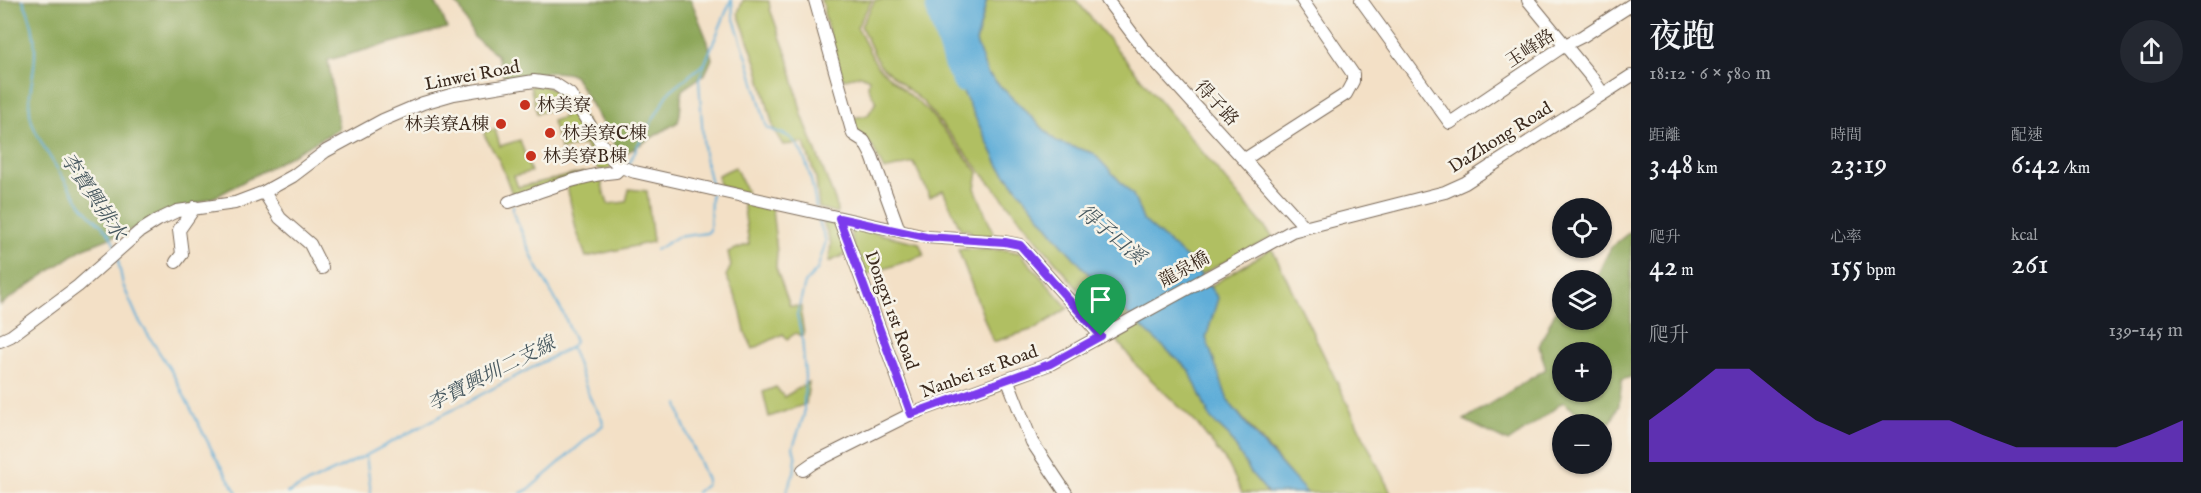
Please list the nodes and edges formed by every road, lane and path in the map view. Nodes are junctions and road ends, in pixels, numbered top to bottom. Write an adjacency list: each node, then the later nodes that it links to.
1 (815, 0): 17 (street)
2 (1107, 0): 10 (street, 得子路)
3 (1302, 0): 10 (street)
4 (1361, 0): 7 (street, 玉峰路)
5 (1528, 0): 7 (street)
6 (1631, 5): 7 (street, 玉峰路)
7 (1565, 45): 9 (street)
8 (1631, 76): 9 (street, DaZhong Road)
9 (1603, 94): 16 (street, DaZhong Road)
10 (1245, 159): 16 (street, 得子路)
11 (621, 167): 12 (street, Linwei Road); 13 (street); 15 (street)
12 (264, 192): 14 (street, Linwei Road); 20 (street)
13 (509, 202)
14 (195, 207): 19 (street); 22 (street, Linwei Road)
15 (839, 218): 17 (street); 24 (street, Dongxi 1st Road)
16 (1305, 227): 18 (street, DaZhong Road)
17 (899, 230): 21 (street)
18 (1276, 238): 21 (street, 龍泉橋)
19 (176, 262)
20 (322, 268)
21 (1106, 334): 23 (street, Nanbei 1st Road)
22 (0, 341)
23 (1008, 381): 24 (street, Nanbei 1st Road); 26 (street)
24 (911, 414): 25 (street, Nanbei 1st Road)
25 (803, 470)
26 (1066, 493)

